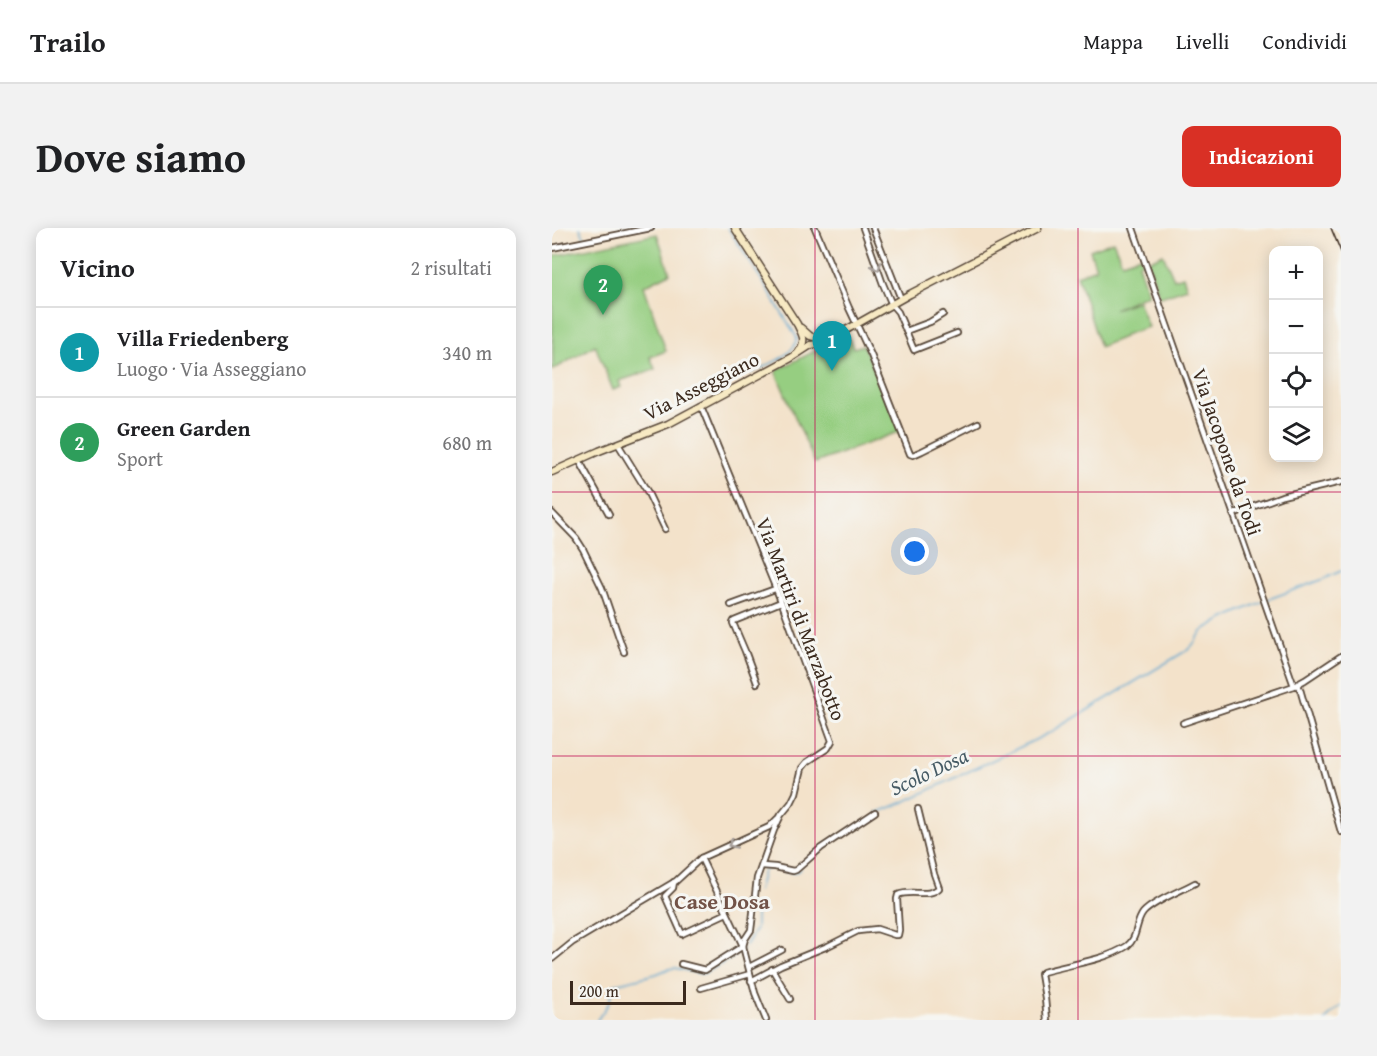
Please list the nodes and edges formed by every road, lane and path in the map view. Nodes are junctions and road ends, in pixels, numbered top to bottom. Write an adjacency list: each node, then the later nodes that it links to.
1 (651, 228): 9 (street)
2 (735, 228): 16 (street)
3 (815, 228): 13 (street)
4 (863, 228): 11 (street, one-way to 11)
5 (873, 228): 10 (street)
6 (1038, 228): 8 (street)
7 (1133, 228): 25 (street, Via Jacopone da Todi)
8 (1024, 231): 10 (street)
9 (552, 248)
10 (900, 299): 11 (street)
11 (892, 304): 13 (street); 14 (street)
12 (943, 314): 14 (street)
13 (857, 325): 16 (street); 18 (street)
14 (906, 331): 15 (street)
15 (957, 333)
16 (808, 341): 17 (street, Via Asseggiano)
17 (701, 406): 19 (street, Via Asseggiano); 27 (street, Via Martiri di Marzabotto)
18 (978, 423)
19 (618, 444): 20 (street, Via Asseggiano); 26 (street)
20 (579, 460): 21 (street, Via Asseggiano); 24 (street)
21 (552, 472)
22 (1341, 482): 25 (street)
23 (552, 513): 30 (street)
24 (609, 514)
25 (1233, 514): 33 (street, Via Jacopone da Todi)
26 (665, 529)
27 (775, 589): 28 (street, Via Martiri di Marzabotto); 29 (street)
28 (781, 602): 32 (street); 37 (street, Via Martiri di Marzabotto)
29 (731, 605)
30 (624, 652)
31 (1341, 656): 33 (street)
32 (757, 683)
33 (1296, 686): 34 (street); 38 (street, Via Jacopone da Todi)
34 (1183, 723)
35 (918, 808): 50 (street)
36 (875, 812): 40 (street)
37 (773, 827): 39 (street, one-way to 39); 40 (street)
38 (1341, 832)
39 (701, 858): 41 (street); 43 (street)
40 (762, 866): 44 (street)
41 (674, 882): 43 (street); 47 (street)
42 (1195, 883): 56 (street)
43 (727, 913): 44 (street)
44 (742, 938): 45 (street)
45 (744, 946): 48 (street); 49 (street)
46 (782, 950): 49 (street)
47 (552, 959)
48 (681, 964)
49 (749, 967): 51 (street)
50 (772, 969): 52 (street); 54 (street)
51 (750, 974): 52 (street); 53 (street)
52 (752, 981): 55 (street)
53 (701, 988)
54 (790, 999)
55 (766, 1020)
56 (1047, 1020)

